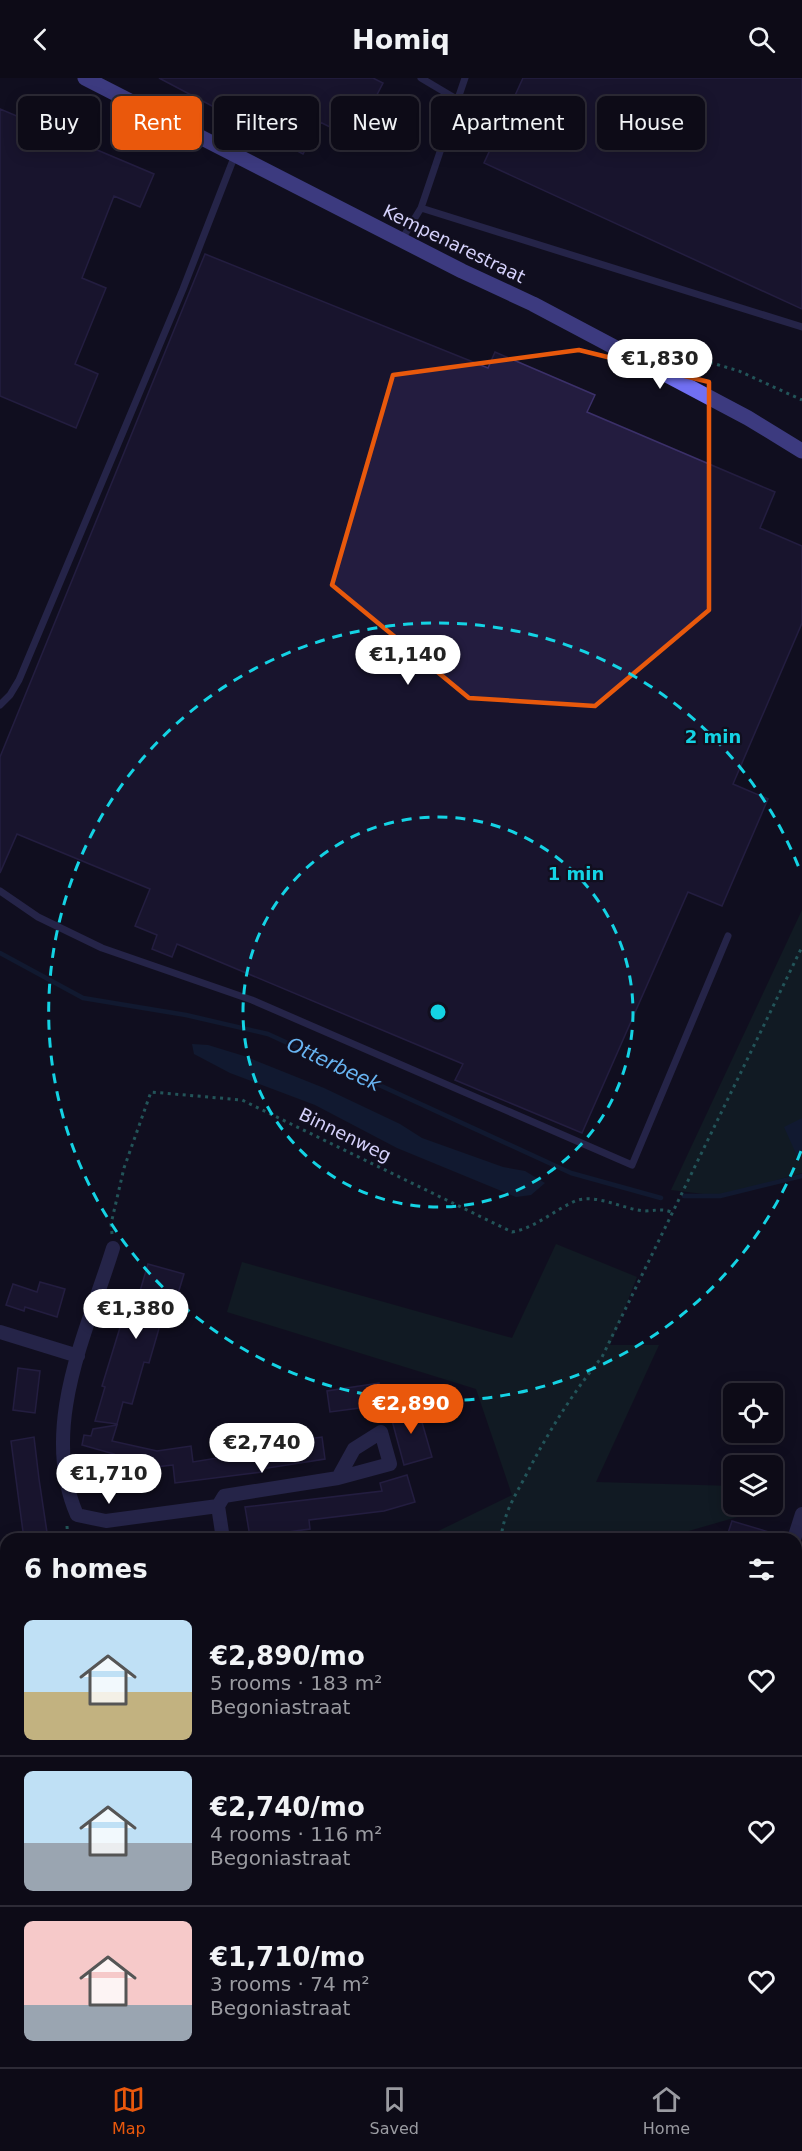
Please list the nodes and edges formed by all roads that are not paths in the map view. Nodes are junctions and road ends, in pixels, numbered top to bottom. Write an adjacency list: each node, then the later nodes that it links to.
1 (85, 78): 7 (street, Kempenarestraat)
2 (422, 78): 4 (lane)
3 (465, 78): 5 (lane)
4 (451, 96)
5 (459, 96)
6 (441, 150): 8 (lane)
7 (235, 155): 9 (street, Kempenarestraat); 12 (lane)
8 (421, 208): 9 (lane); 10 (lane)
9 (402, 240): 11 (street, Kempenarestraat)
10 (802, 327)
11 (802, 451)
12 (0, 705)
13 (0, 891): 14 (lane)
14 (728, 936)
15 (113, 1248): 17 (street)
16 (0, 1332): 17 (street)
17 (78, 1356): 19 (street)
18 (338, 1478): 19 (street)
19 (218, 1506): 21 (street)
20 (802, 1514): 22 (street)
21 (222, 1533)
22 (796, 1533)

